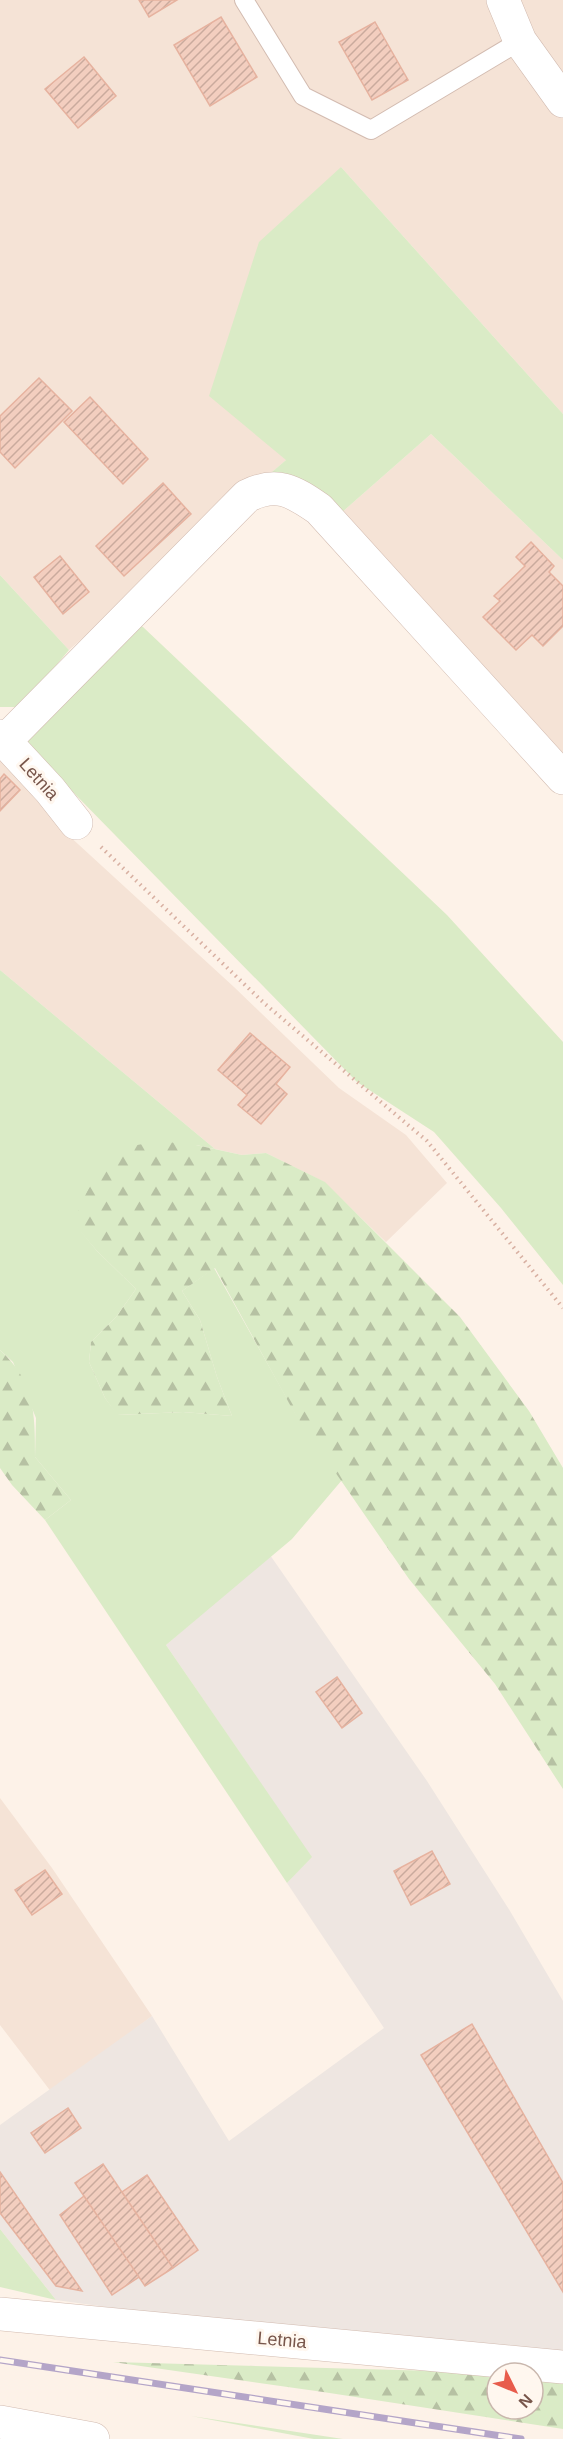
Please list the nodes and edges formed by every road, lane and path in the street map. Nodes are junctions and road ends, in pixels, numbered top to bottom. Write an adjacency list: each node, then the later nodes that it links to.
1 (244, 0): 3 (lane)
2 (503, 0): 3 (street)
3 (520, 41): 4 (street)
4 (563, 101)
5 (2, 739): 6 (street); 7 (street, Letnia)
6 (563, 778)
7 (76, 824): 8 (path)
8 (563, 1308)
9 (0, 2314): 10 (street, Letnia)
10 (563, 2367)
11 (0, 2422): 12 (street)
12 (93, 2439)

